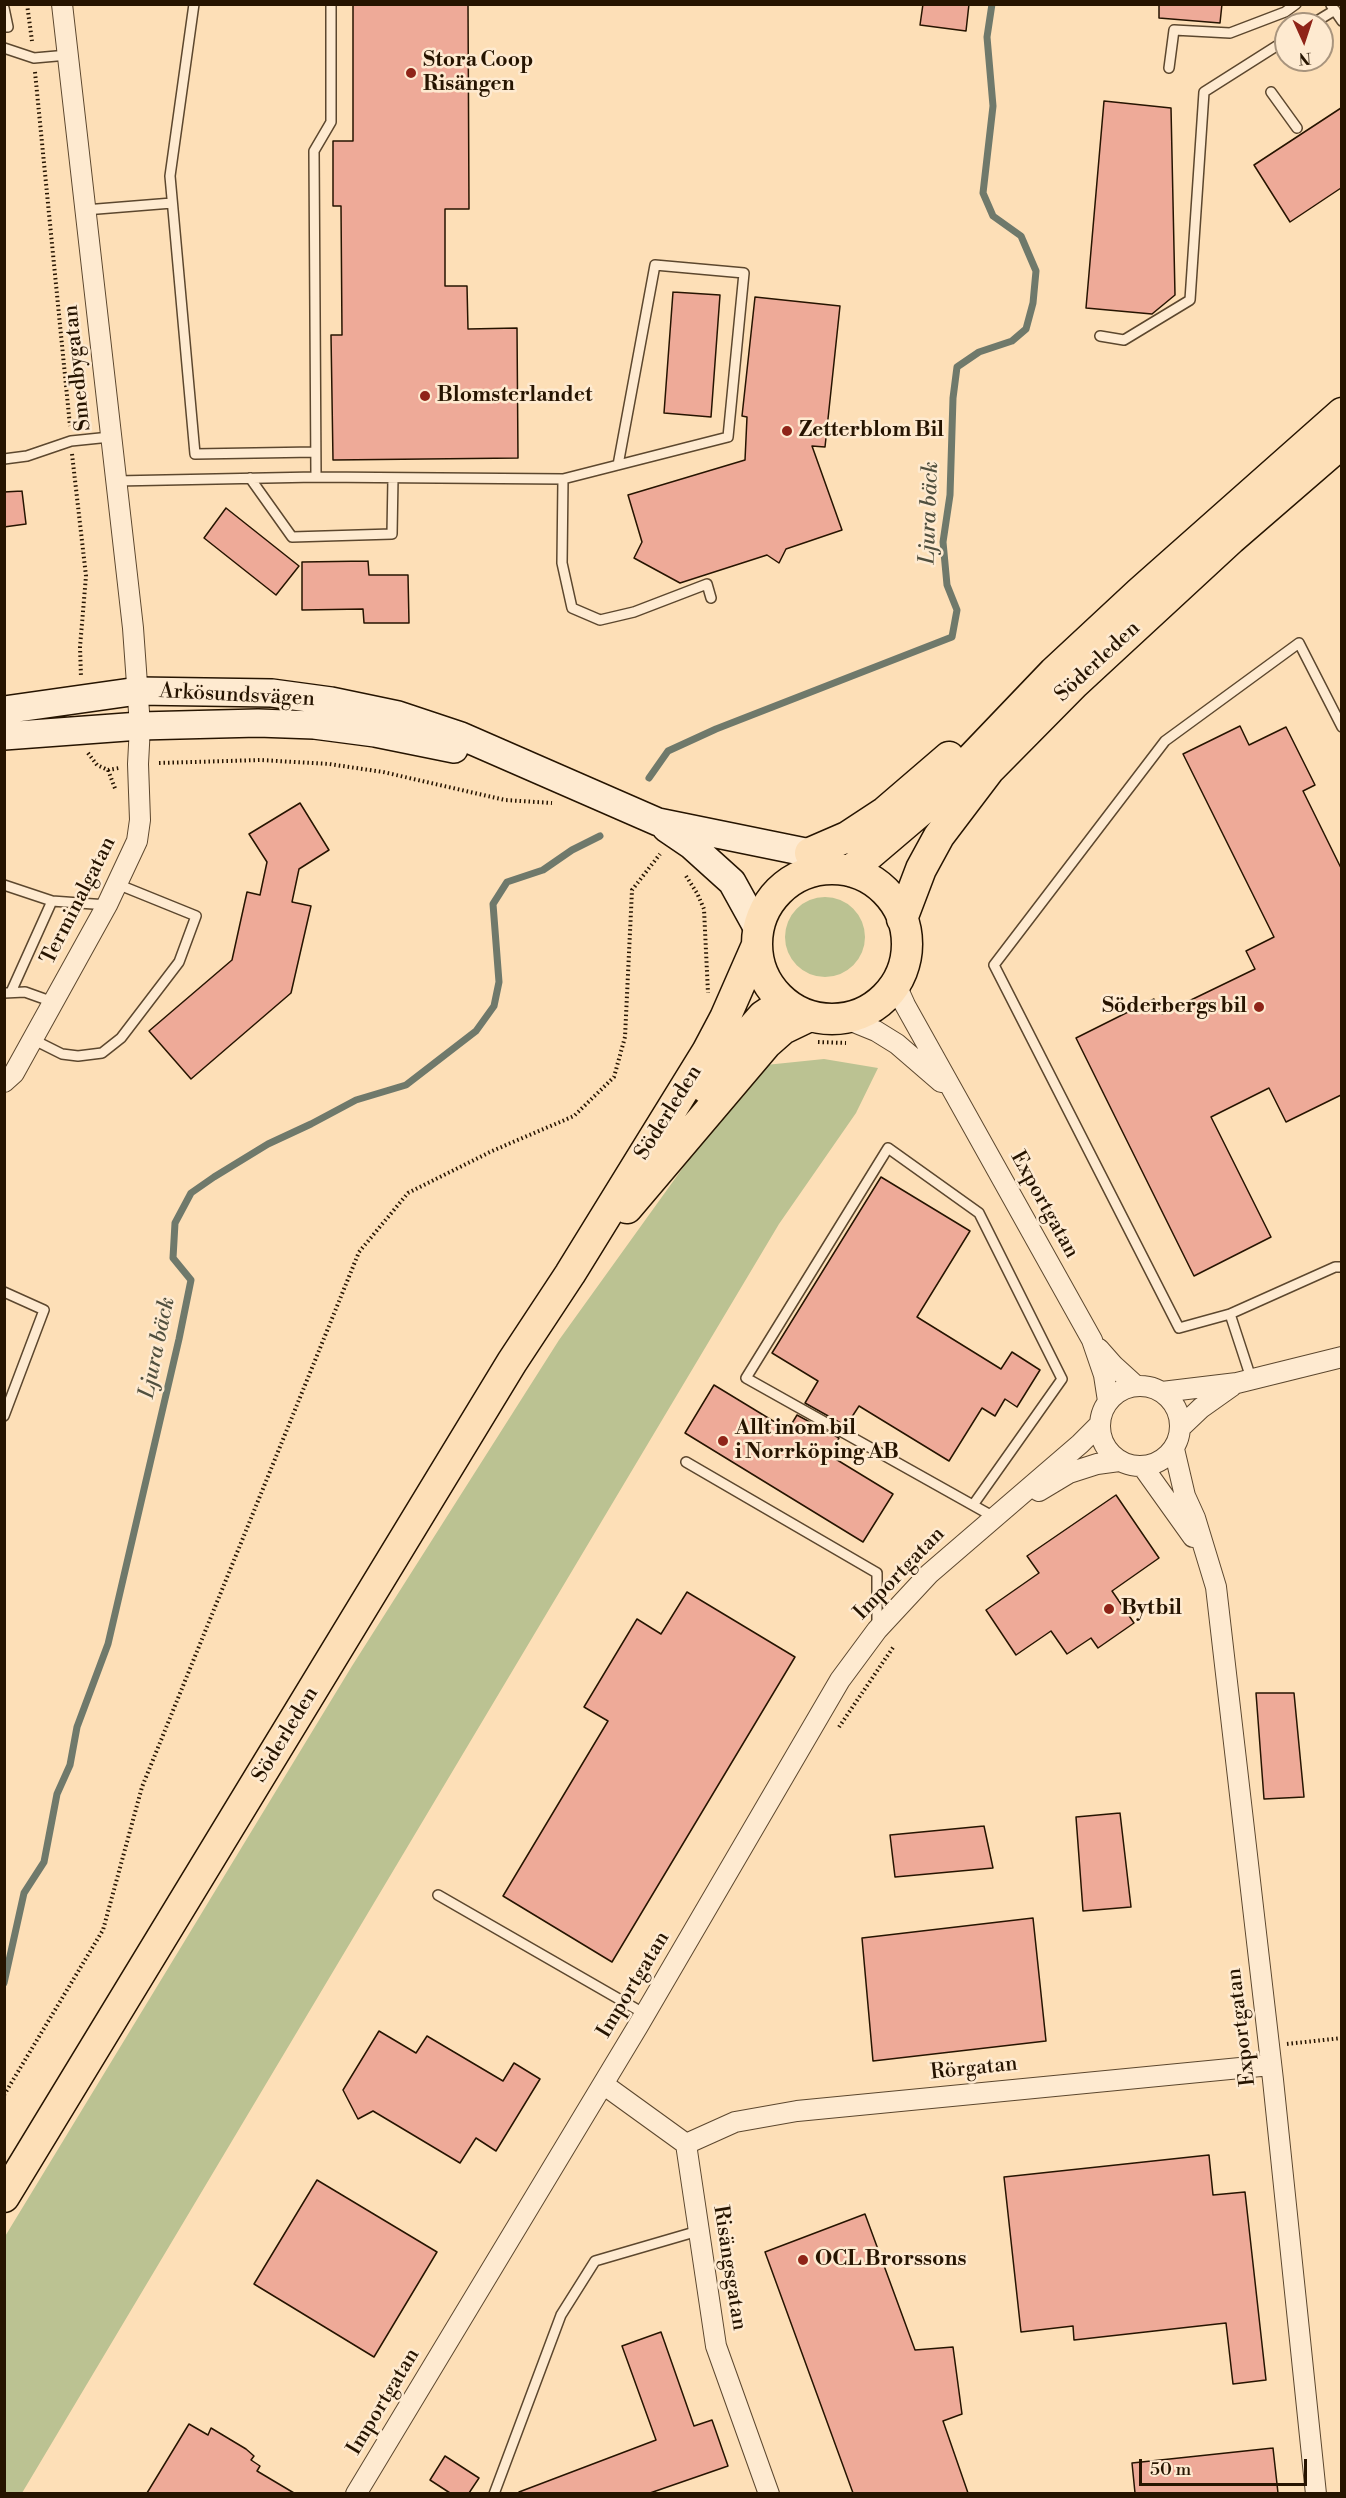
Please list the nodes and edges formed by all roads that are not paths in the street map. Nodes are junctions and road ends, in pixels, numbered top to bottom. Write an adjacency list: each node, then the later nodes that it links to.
1 (62, 4): 11 (street, Smedbygatan)
2 (194, 4): 15 (lane)
3 (331, 4): 21 (lane)
4 (1296, 4): 12 (lane)
5 (1333, 7): 7 (lane)
6 (4, 8): 8 (lane)
7 (1341, 21)
8 (4, 27)
9 (4, 48): 11 (lane)
10 (1274, 48): 17 (lane)
11 (68, 55): 16 (street, Smedbygatan)
12 (1169, 68)
13 (1271, 93): 14 (lane)
14 (1297, 128)
15 (172, 202): 16 (lane); 21 (lane)
16 (85, 210): 19 (street, Smedbygatan)
17 (1100, 336)
18 (1341, 413): 30 (main road, Söderleden)
19 (110, 437): 22 (lane); 28 (street, Smedbygatan)
20 (1341, 443): 44 (main road, Söderleden)
21 (315, 452): 24 (lane)
22 (4, 459)
23 (618, 465): 23 (lane); 27 (lane)
24 (316, 477): 25 (lane); 26 (lane)
25 (250, 478): 26 (lane); 28 (lane)
26 (393, 478): 27 (lane)
27 (563, 479): 29 (lane)
28 (116, 481): 31 (street, Smedbygatan)
29 (711, 598)
30 (1054, 672): 38 (main road, Söderleden); 39 (main road, Söderleden)
31 (138, 691): 32 (main road, Arkösundsvägen); 33 (street, Smedbygatan); 36 (main road, Arkösundsvägen)
32 (4, 710)
33 (140, 726): 35 (main road, Arkösundsvägen); 36 (main road, Arkösundsvägen); 40 (street, Terminalgatan)
34 (1341, 727): 59 (lane)
35 (4, 736)
36 (531, 768): 37 (main road, Arkösundsvägen)
37 (658, 822): 38 (main road, Arkösundsvägen); 45 (main road, Arkösundsvägen)
38 (810, 853): 39 (main road, Arkösundsvägen)
39 (846, 870): 44 (main road); 45 (main road)
40 (117, 884): 43 (street, Terminalgatan); 52 (lane)
41 (4, 885): 42 (lane)
42 (52, 901): 43 (lane); 47 (lane)
43 (107, 905): 48 (street, Terminalgatan)
44 (902, 919): 46 (main road)
45 (757, 937): 49 (main road); 57 (main road, Söderleden)
46 (897, 980): 51 (main road); 54 (street, Exportgatan)
47 (8, 992): 48 (lane)
48 (53, 1002): 52 (street, Terminalgatan)
49 (784, 1002): 50 (main road); 55 (main road, Söderleden)
50 (809, 1030): 51 (main road); 55 (main road, Söderleden)
51 (847, 1031): 54 (street, Exportgatan)
52 (32, 1040): 53 (street, Terminalgatan)
53 (4, 1082)
54 (954, 1093): 60 (street, Exportgatan)
55 (625, 1211): 57 (main road, Söderleden)
56 (1341, 1267): 59 (lane)
57 (570, 1274): 82 (main road, Söderleden)
58 (4, 1292): 66 (lane)
59 (1230, 1314): 62 (lane)
60 (1092, 1340): 63 (street, Exportgatan); 65 (street, Exportgatan)
61 (1341, 1357): 62 (street)
62 (1244, 1380): 64 (street); 68 (street)
63 (1136, 1386): 64 (street); 65 (street)
64 (1162, 1392): 68 (street)
65 (1108, 1401): 67 (street)
66 (4, 1416)
67 (1100, 1424): 70 (street); 74 (street, Importgatan)
68 (1181, 1427): 69 (street)
69 (1174, 1449): 72 (street); 75 (street, Exportgatan)
70 (1119, 1461): 72 (street); 74 (street, Importgatan)
71 (686, 1462): 76 (lane)
72 (1143, 1467): 75 (street, Exportgatan)
73 (973, 1506): 73 (lane); 74 (lane)
74 (988, 1522): 76 (street, Importgatan)
75 (1206, 1556): 79 (street, Exportgatan)
76 (876, 1630): 78 (street, Importgatan)
77 (438, 1895): 78 (lane)
78 (645, 2014): 80 (street, Importgatan)
79 (1270, 2055): 81 (street, Rörgatan); 87 (street, Exportgatan)
80 (603, 2084): 81 (street); 84 (street, Importgatan)
81 (686, 2144): 83 (street, Risängsgatan)
82 (4, 2197)
83 (698, 2231): 85 (lane); 86 (street, Risängsgatan)
84 (357, 2493)
85 (494, 2493)
86 (769, 2493)
87 (1316, 2493)

